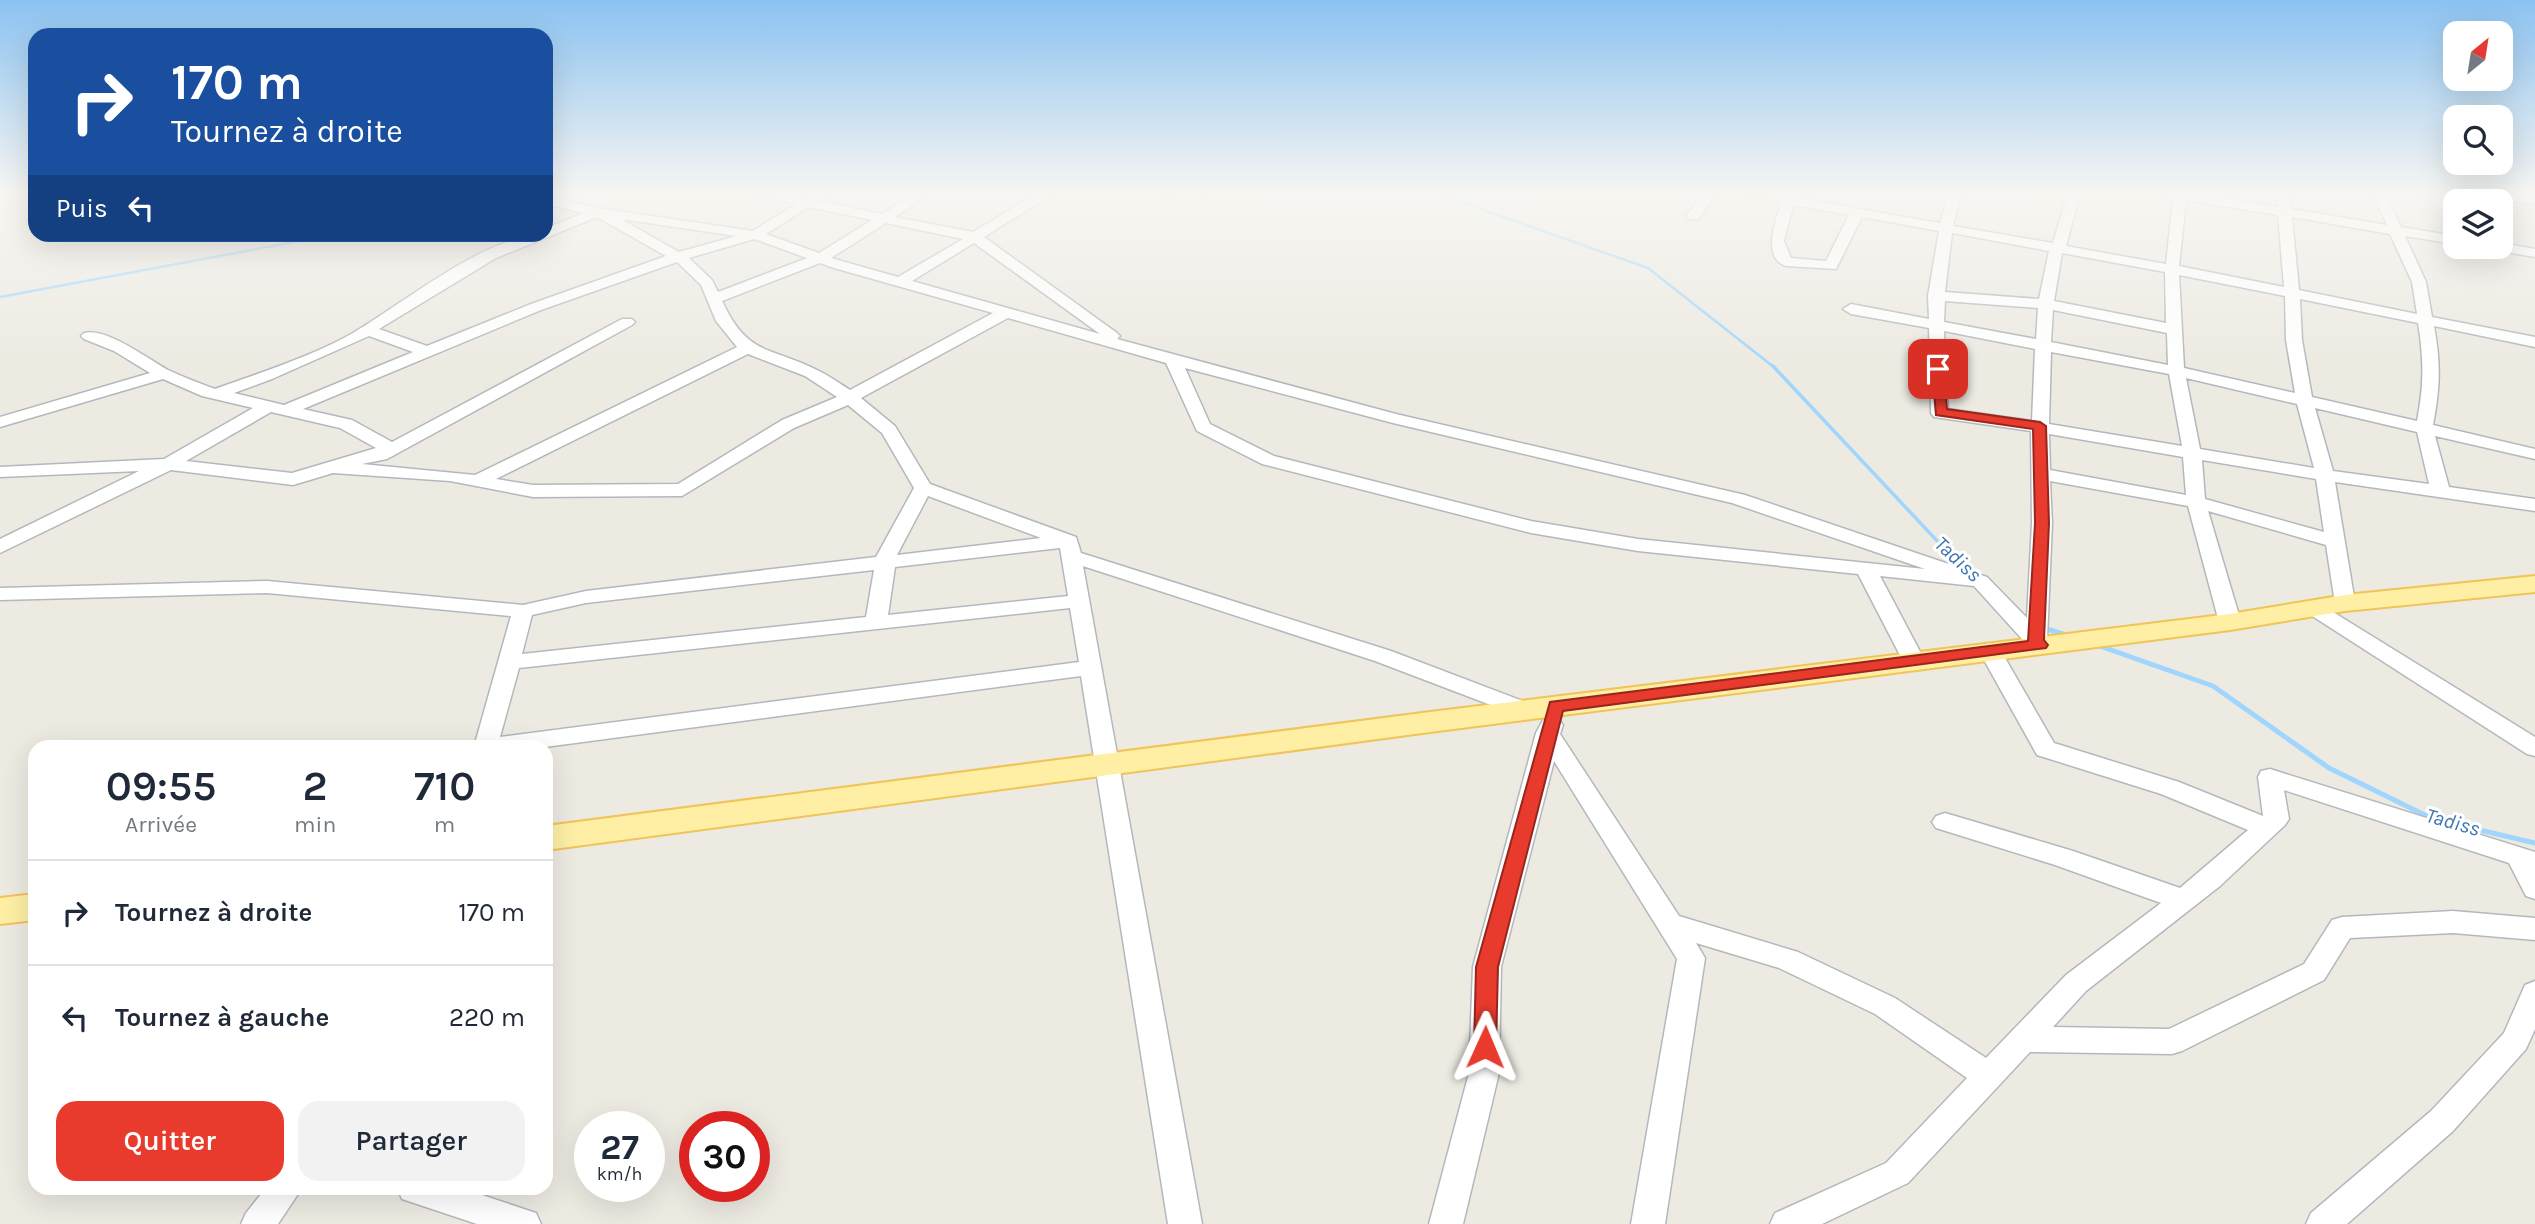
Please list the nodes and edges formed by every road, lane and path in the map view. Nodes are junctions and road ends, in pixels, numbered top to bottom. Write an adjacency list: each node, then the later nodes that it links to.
1 (504, 250): 31 (street)
2 (666, 250): 18 (street)
3 (702, 250): 18 (street)
4 (798, 250): 19 (street)
5 (833, 250): 19 (street)
6 (953, 250): 21 (street)
7 (993, 250): 36 (street)
8 (1781, 250): 9 (street)
9 (1839, 250)
10 (1941, 250): 23 (street)
11 (2057, 250): 25 (street)
12 (2064, 250): 20 (street)
13 (2174, 250): 20 (street)
14 (2289, 250): 22 (street)
15 (2406, 250): 28 (street)
16 (2517, 250): 17 (street)
17 (2535, 253)
18 (678, 257): 24 (street); 38 (street)
19 (821, 258): 21 (street); 24 (street)
20 (2172, 269): 22 (street); 32 (street)
21 (900, 282): 27 (street)
22 (2292, 293): 28 (street); 44 (street)
23 (1935, 296): 25 (street); 30 (street)
24 (714, 299): 37 (street)
25 (2046, 304): 32 (street); 35 (street)
26 (1852, 309): 30 (street)
27 (1007, 312): 36 (street); 43 (street)
28 (2424, 320): 34 (street); 48 (street)
29 (627, 322): 49 (street)
30 (1935, 325): 35 (street); 47 (street)
31 (367, 330): 38 (street); 42 (street)
32 (2176, 330): 40 (street)
33 (89, 336): 41 (street)
34 (2535, 342)
35 (2043, 344): 40 (street); 47 (street)
36 (1126, 346): 39 (street)
37 (747, 348): 43 (street); 58 (street)
38 (427, 352): 45 (street)
39 (1173, 360): 67 (street); 68 (street)
40 (2176, 371): 44 (street); 50 (street)
41 (164, 374): 42 (street); 46 (street)
42 (215, 394): 45 (street)
43 (849, 397): 58 (street); 59 (street)
44 (2304, 400): 48 (street); 57 (street)
45 (277, 408): 49 (street); 52 (street)
46 (0, 422)
47 (2040, 426): 50 (street); 56 (street)
48 (2424, 427): 51 (street); 60 (street)
49 (391, 449): 53 (street); 54 (street)
50 (2192, 452): 57 (street); 61 (street)
51 (2535, 454)
52 (168, 464): 53 (street); 55 (street); 64 (street)
53 (332, 467): 54 (street)
54 (358, 469): 58 (street)
55 (0, 472)
56 (2041, 474): 61 (street); 77 (street)
57 (2325, 475): 60 (street); 63 (street)
58 (478, 481)
59 (923, 488): 65 (street); 66 (street)
60 (2440, 489): 62 (street)
61 (2196, 502): 63 (street); 75 (street)
62 (2535, 505)
63 (2335, 541): 72 (street)
64 (0, 547)
65 (1070, 548): 66 (street); 71 (street); 82 (street)
66 (885, 563): 74 (street); 76 (street)
67 (1866, 570): 68 (street); 79 (street)
68 (1980, 581): 77 (street)
69 (2535, 584): 72 (main road)
70 (0, 594): 74 (street)
71 (1079, 601): 76 (street); 81 (street)
72 (2345, 603): 73 (main road)
73 (2313, 608): 75 (main road); 86 (street)
74 (523, 611): 80 (street)
75 (2230, 622): 77 (main road)
76 (876, 623): 80 (street)
77 (2038, 643): 78 (main road)
78 (1990, 651): 79 (main road); 89 (street)
79 (1914, 661): 83 (main road)
80 (509, 662): 84 (street)
81 (1090, 668): 85 (street); 87 (street)
82 (1525, 710): 83 (main road); 87 (main road)
83 (1552, 720): 96 (street); 106 (street)
84 (488, 740)
85 (540, 740)
86 (2535, 748)
87 (1106, 764): 90 (main road); 105 (street)
88 (1945, 822): 93 (street)
89 (2266, 827): 91 (street); 93 (street)
90 (553, 837)
91 (2527, 859): 92 (street)
92 (2535, 889)
93 (2184, 900): 99 (street)
94 (28, 907): 95 (main road)
95 (0, 911)
96 (1670, 924): 100 (street); 107 (street)
97 (2535, 929): 99 (street)
98 (2535, 993): 109 (street)
99 (2022, 1039): 100 (street)
100 (1987, 1075): 108 (street)
101 (281, 1195): 103 (street)
102 (435, 1195): 104 (street)
103 (258, 1224)
104 (524, 1224)
105 (1185, 1224)
106 (1446, 1224)
107 (1648, 1224)
108 (1787, 1224)
109 (2323, 1224)

